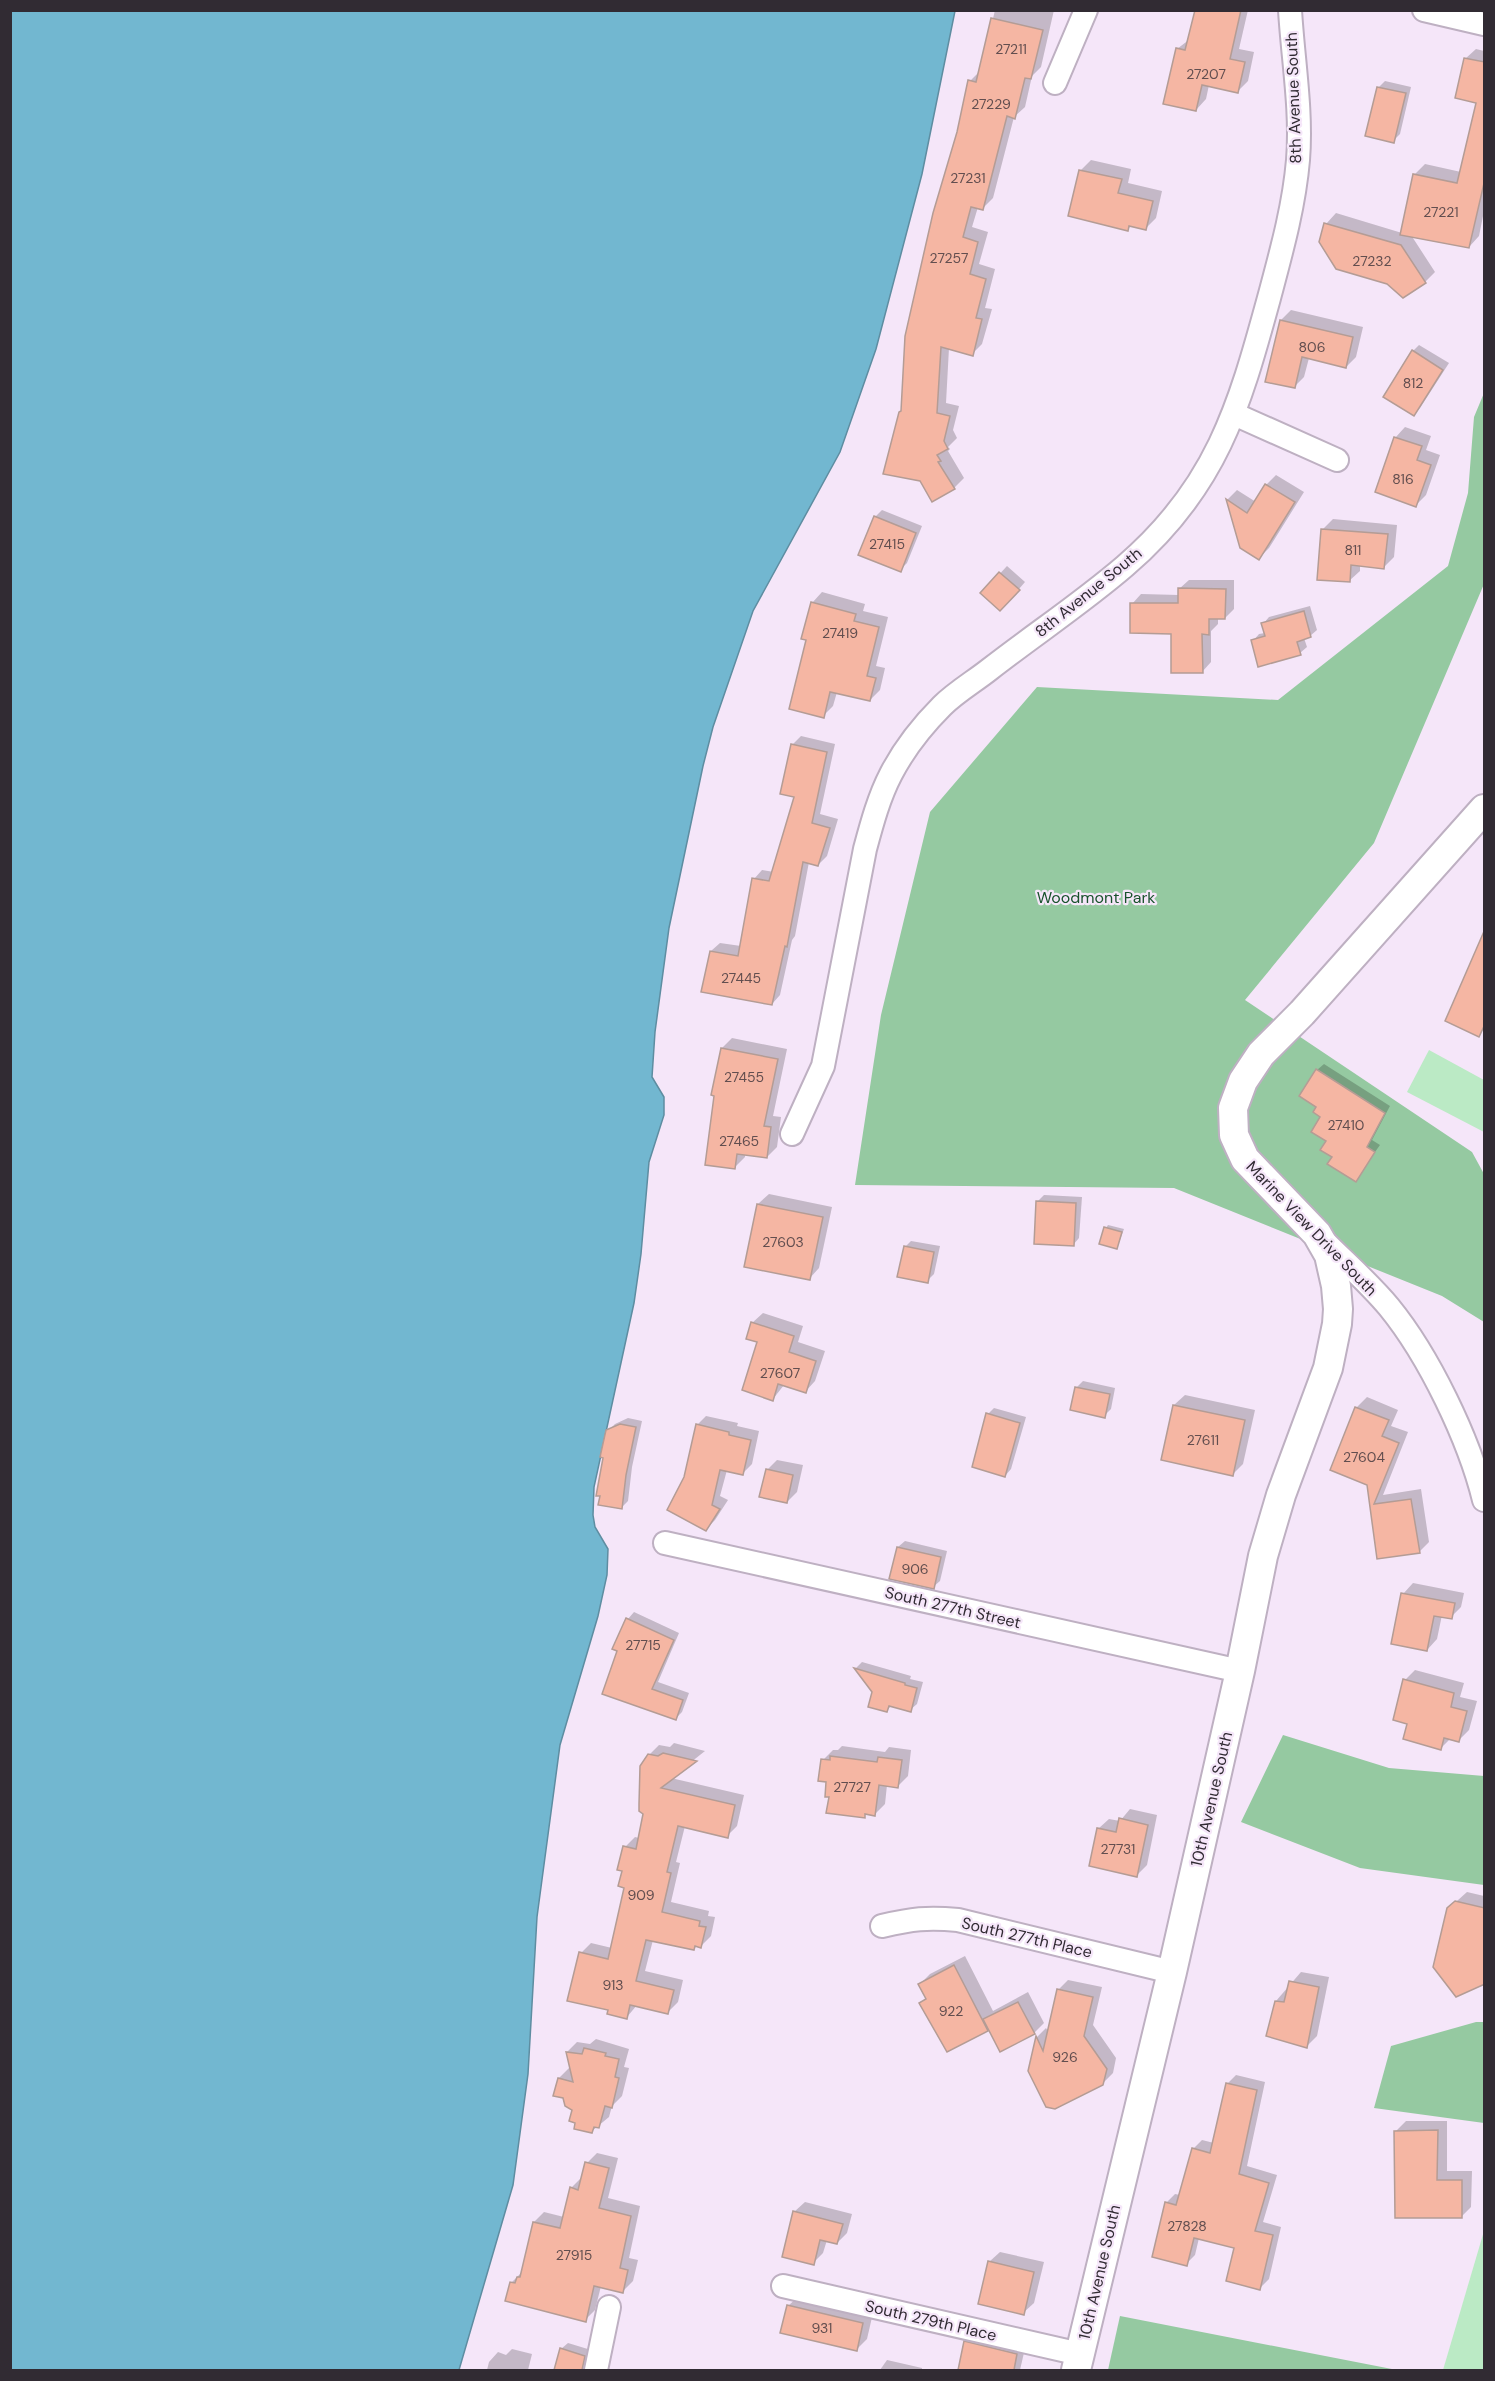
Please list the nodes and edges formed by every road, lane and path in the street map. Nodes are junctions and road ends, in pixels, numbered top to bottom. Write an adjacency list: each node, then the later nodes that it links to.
1 (1086, 10): 5 (street)
2 (1290, 10): 6 (street, 8th Avenue South)
3 (1424, 10): 4 (street)
4 (1485, 24)
5 (1055, 83)
6 (1234, 414): 7 (street); 9 (street, 8th Avenue South)
7 (1337, 460)
8 (1485, 809): 10 (main road, Marine View Drive South)
9 (792, 1134)
10 (1317, 1234): 11 (street, Marine View Drive South); 13 (main road, 10th Avenue South)
11 (1483, 1488)
12 (665, 1542): 13 (street, South 277th Street)
13 (1240, 1671): 15 (main road, 10th Avenue South)
14 (882, 1926): 15 (street, South 277th Place)
15 (1172, 1972): 18 (main road, 10th Avenue South)
16 (783, 2286): 18 (street, South 279th Place)
17 (609, 2307): 19 (street)
18 (1078, 2362)
19 (596, 2370)

